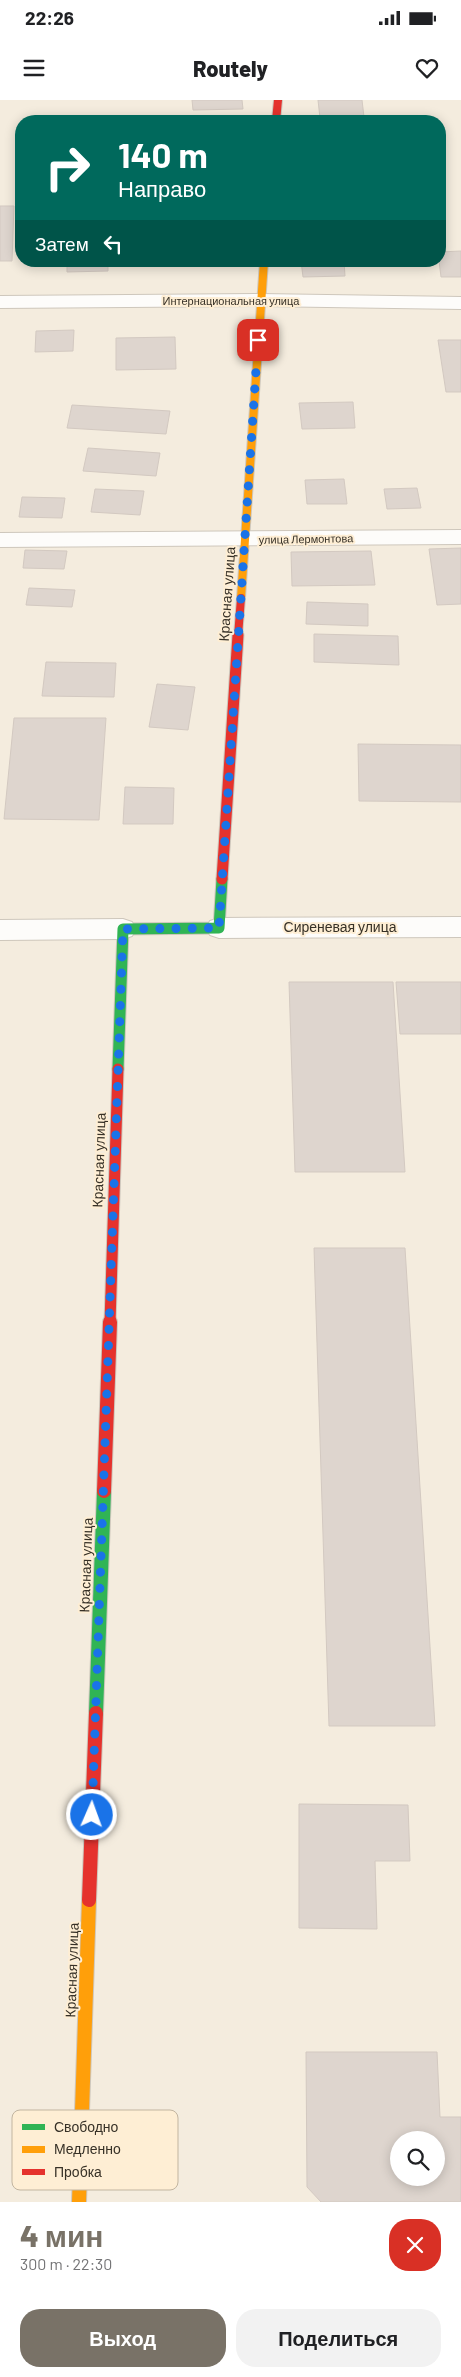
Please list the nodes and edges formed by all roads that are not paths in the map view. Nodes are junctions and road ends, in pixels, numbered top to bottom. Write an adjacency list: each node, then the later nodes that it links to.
1 (278, 100): 2 (street)
2 (277, 115)
3 (263, 267): 4 (street, Красная улица)
4 (260, 300): 5 (street, Интернациональная улица); 6 (street, Интернациональная улица); 9 (street, Красная улица)
5 (0, 302)
6 (461, 303)
7 (461, 537): 9 (street, улица Лермонтова)
8 (0, 540): 9 (street, улица Лермонтова)
9 (246, 540): 11 (street, Красная улица)
10 (461, 927): 11 (street, Сиреневая улица)
11 (219, 928): 12 (street)
12 (123, 929): 13 (street); 14 (street, Красная улица)
13 (0, 930)
14 (82, 2110)

